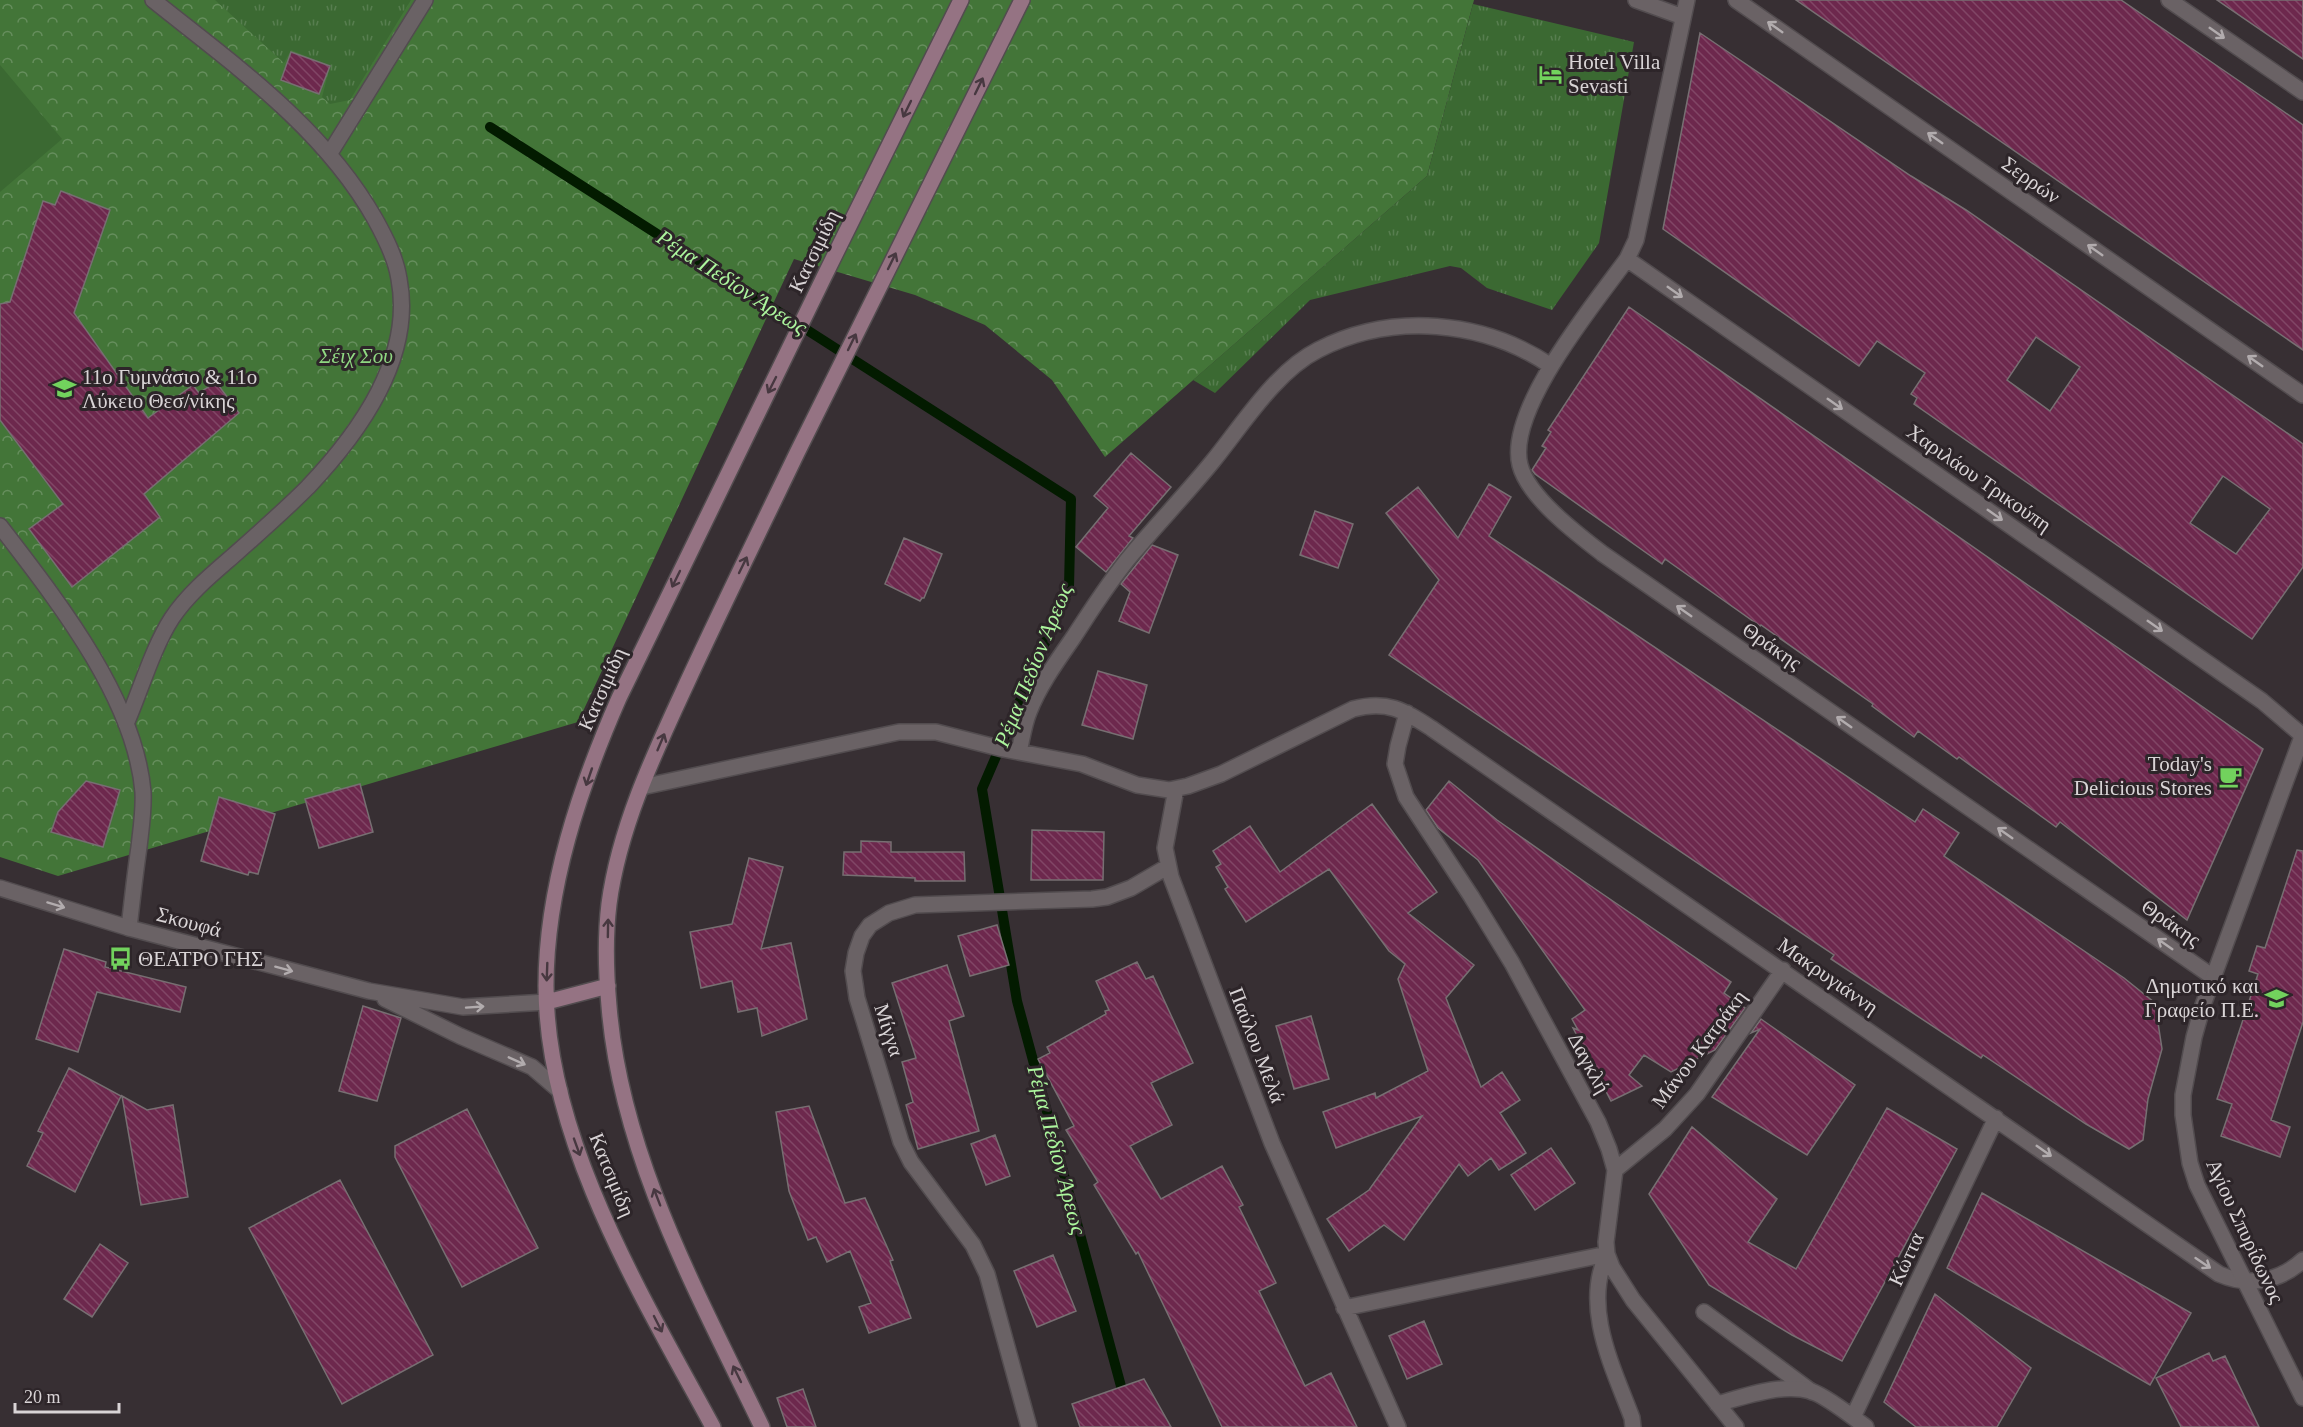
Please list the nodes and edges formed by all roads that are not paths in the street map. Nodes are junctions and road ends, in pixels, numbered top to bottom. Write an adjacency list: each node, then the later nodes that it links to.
1 (153, 0): 11 (street)
2 (425, 0): 11 (street)
3 (961, 0): 29 (main road, Κατσιμίδη, one-way to 29)
4 (1022, 0): 20 (main road, Κατσιμίδη, one-way to 4)
5 (1636, 0): 9 (street)
6 (1687, 0): 9 (street, Θράκης)
7 (1736, 0): 14 (street, Σερρών, one-way to 7)
8 (2169, 0): 10 (street, one-way to 10)
9 (1683, 17): 12 (street, Θράκης)
10 (2303, 92)
11 (330, 153): 17 (street)
12 (1627, 259): 13 (street, Θράκης); 18 (street, Χαριλάου Τρικούπη, one-way to 18)
13 (1551, 366): 19 (street); 26 (street, Θράκης, one-way to 13)
14 (2303, 395)
15 (0, 526): 17 (street)
16 (1407, 713): 21 (street, Μακρυγιάννη); 25 (street, Μακρυγιάννη); 32 (street, Δαγκλή)
17 (126, 724): 24 (street)
18 (2303, 735): 26 (street, Αγίου Σπυρίδωνος)
19 (1019, 752): 20 (street); 21 (street)
20 (642, 787): 27 (main road, Κατσιμίδη, one-way to 20)
21 (1176, 789): 22 (street, Παύλου Μελά)
22 (1167, 867): 36 (street, Παύλου Μελά); 44 (street, Μίγγα)
23 (0, 888): 24 (street, Σκουφά, one-way to 24)
24 (129, 928): 28 (street, Σκουφά, one-way to 28)
25 (1783, 970): 31 (street, Μακρυγιάννη); 32 (street, Μάνου Κατράκη)
26 (2213, 977): 35 (street, Αγίου Σπυρίδωνος)
27 (608, 987): 29 (main road); 43 (main road, Κατσιμίδη, one-way to 27)
28 (369, 991): 29 (street, Σκουφά, one-way to 29); 30 (street, Σκουφά, one-way to 30)
29 (547, 1002): 30 (main road, Κατσιμίδη)
30 (560, 1091): 42 (main road, Κατσιμίδη, one-way to 42)
31 (1996, 1118): 35 (street, Μακρυγιάννη, one-way to 35); 41 (street, Κώττα)
32 (1615, 1170): 33 (street, Δαγκλή)
33 (1607, 1254): 36 (street); 40 (street, Δαγκλή); 46 (street)
34 (2303, 1260): 35 (street)
35 (2245, 1282): 39 (street, Αγίου Σπυρίδωνος)
36 (1344, 1308): 45 (street, Παύλου Μελά)
37 (1704, 1312): 38 (street)
38 (1812, 1392): 40 (street); 41 (street)
39 (2303, 1398)
40 (1718, 1404): 47 (street, Δαγκλή)
41 (1853, 1417): 48 (street)
42 (713, 1427)
43 (762, 1427)
44 (1029, 1427)
45 (1398, 1427)
46 (1633, 1427)
47 (1736, 1427)
48 (1866, 1427)

